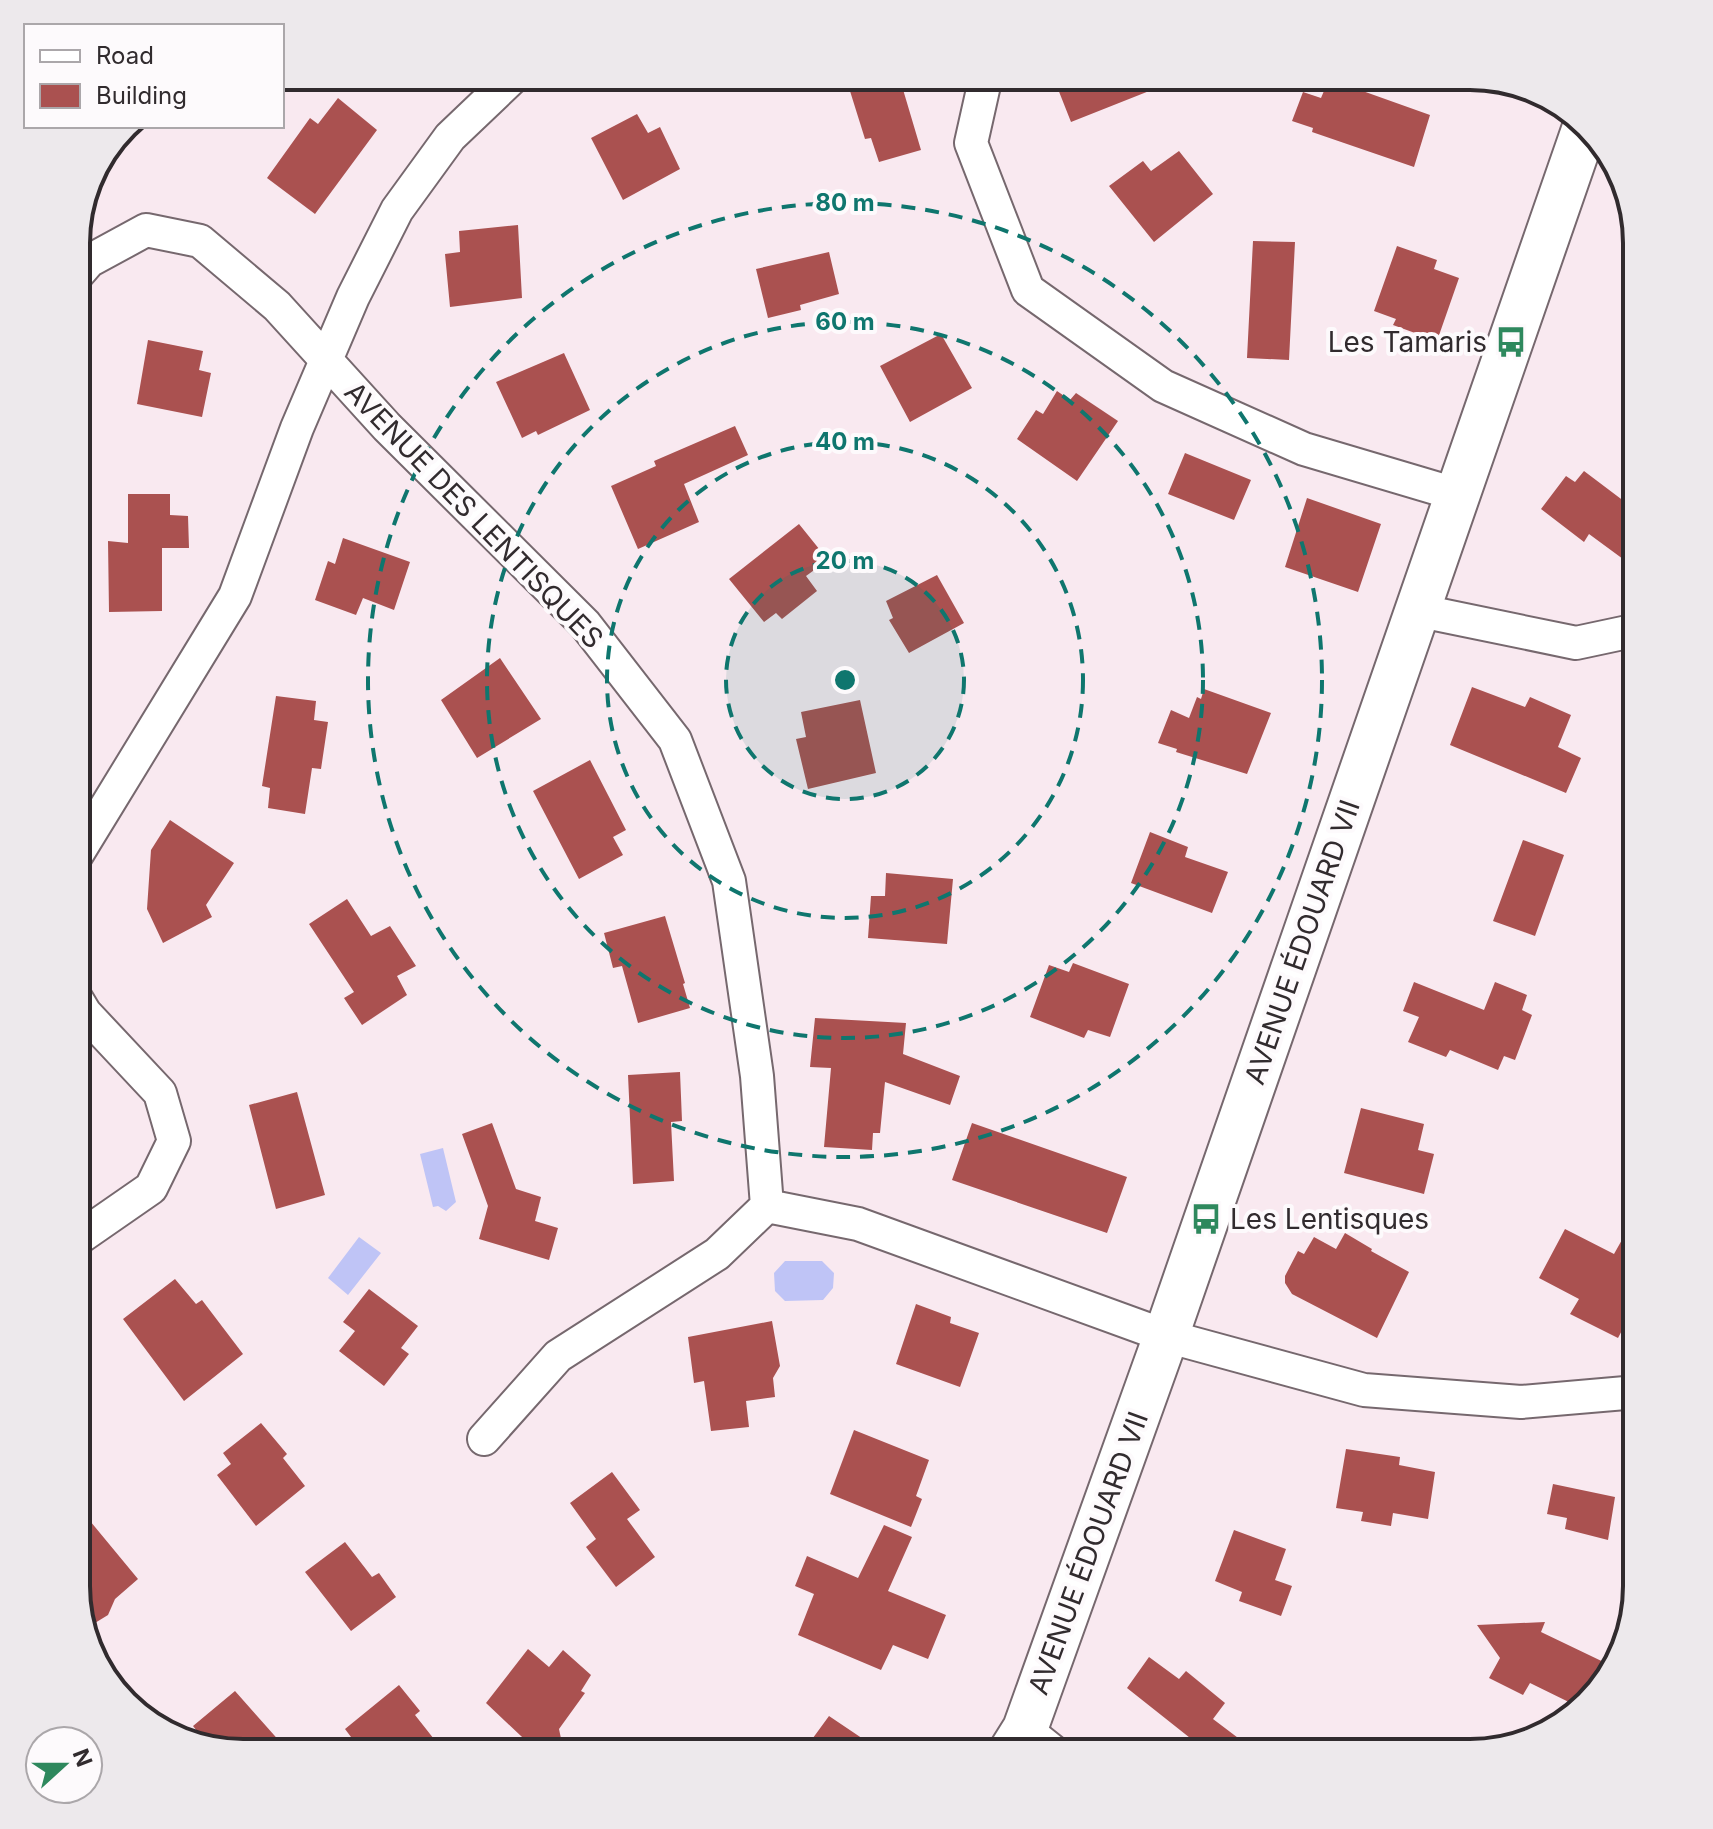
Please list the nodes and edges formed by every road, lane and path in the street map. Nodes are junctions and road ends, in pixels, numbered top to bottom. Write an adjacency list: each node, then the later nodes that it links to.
1 (499, 90): 5 (street)
2 (983, 90): 6 (street)
3 (1581, 138): 6 (street, AVENUE ÉDOUARD VII)
4 (90, 260): 5 (street, AVENUE DES LENTISQUES)
5 (326, 360): 9 (street); 11 (street, AVENUE DES LENTISQUES)
6 (1459, 495): 7 (street, AVENUE ÉDOUARD VII)
7 (1416, 610): 8 (street); 13 (street, AVENUE ÉDOUARD VII)
8 (1623, 633)
9 (90, 833)
10 (90, 1018): 12 (street)
11 (767, 1206): 13 (street); 15 (street)
12 (90, 1230)
13 (1166, 1336): 14 (street); 16 (street, AVENUE ÉDOUARD VII)
14 (1623, 1393)
15 (484, 1439)
16 (1032, 1739)

